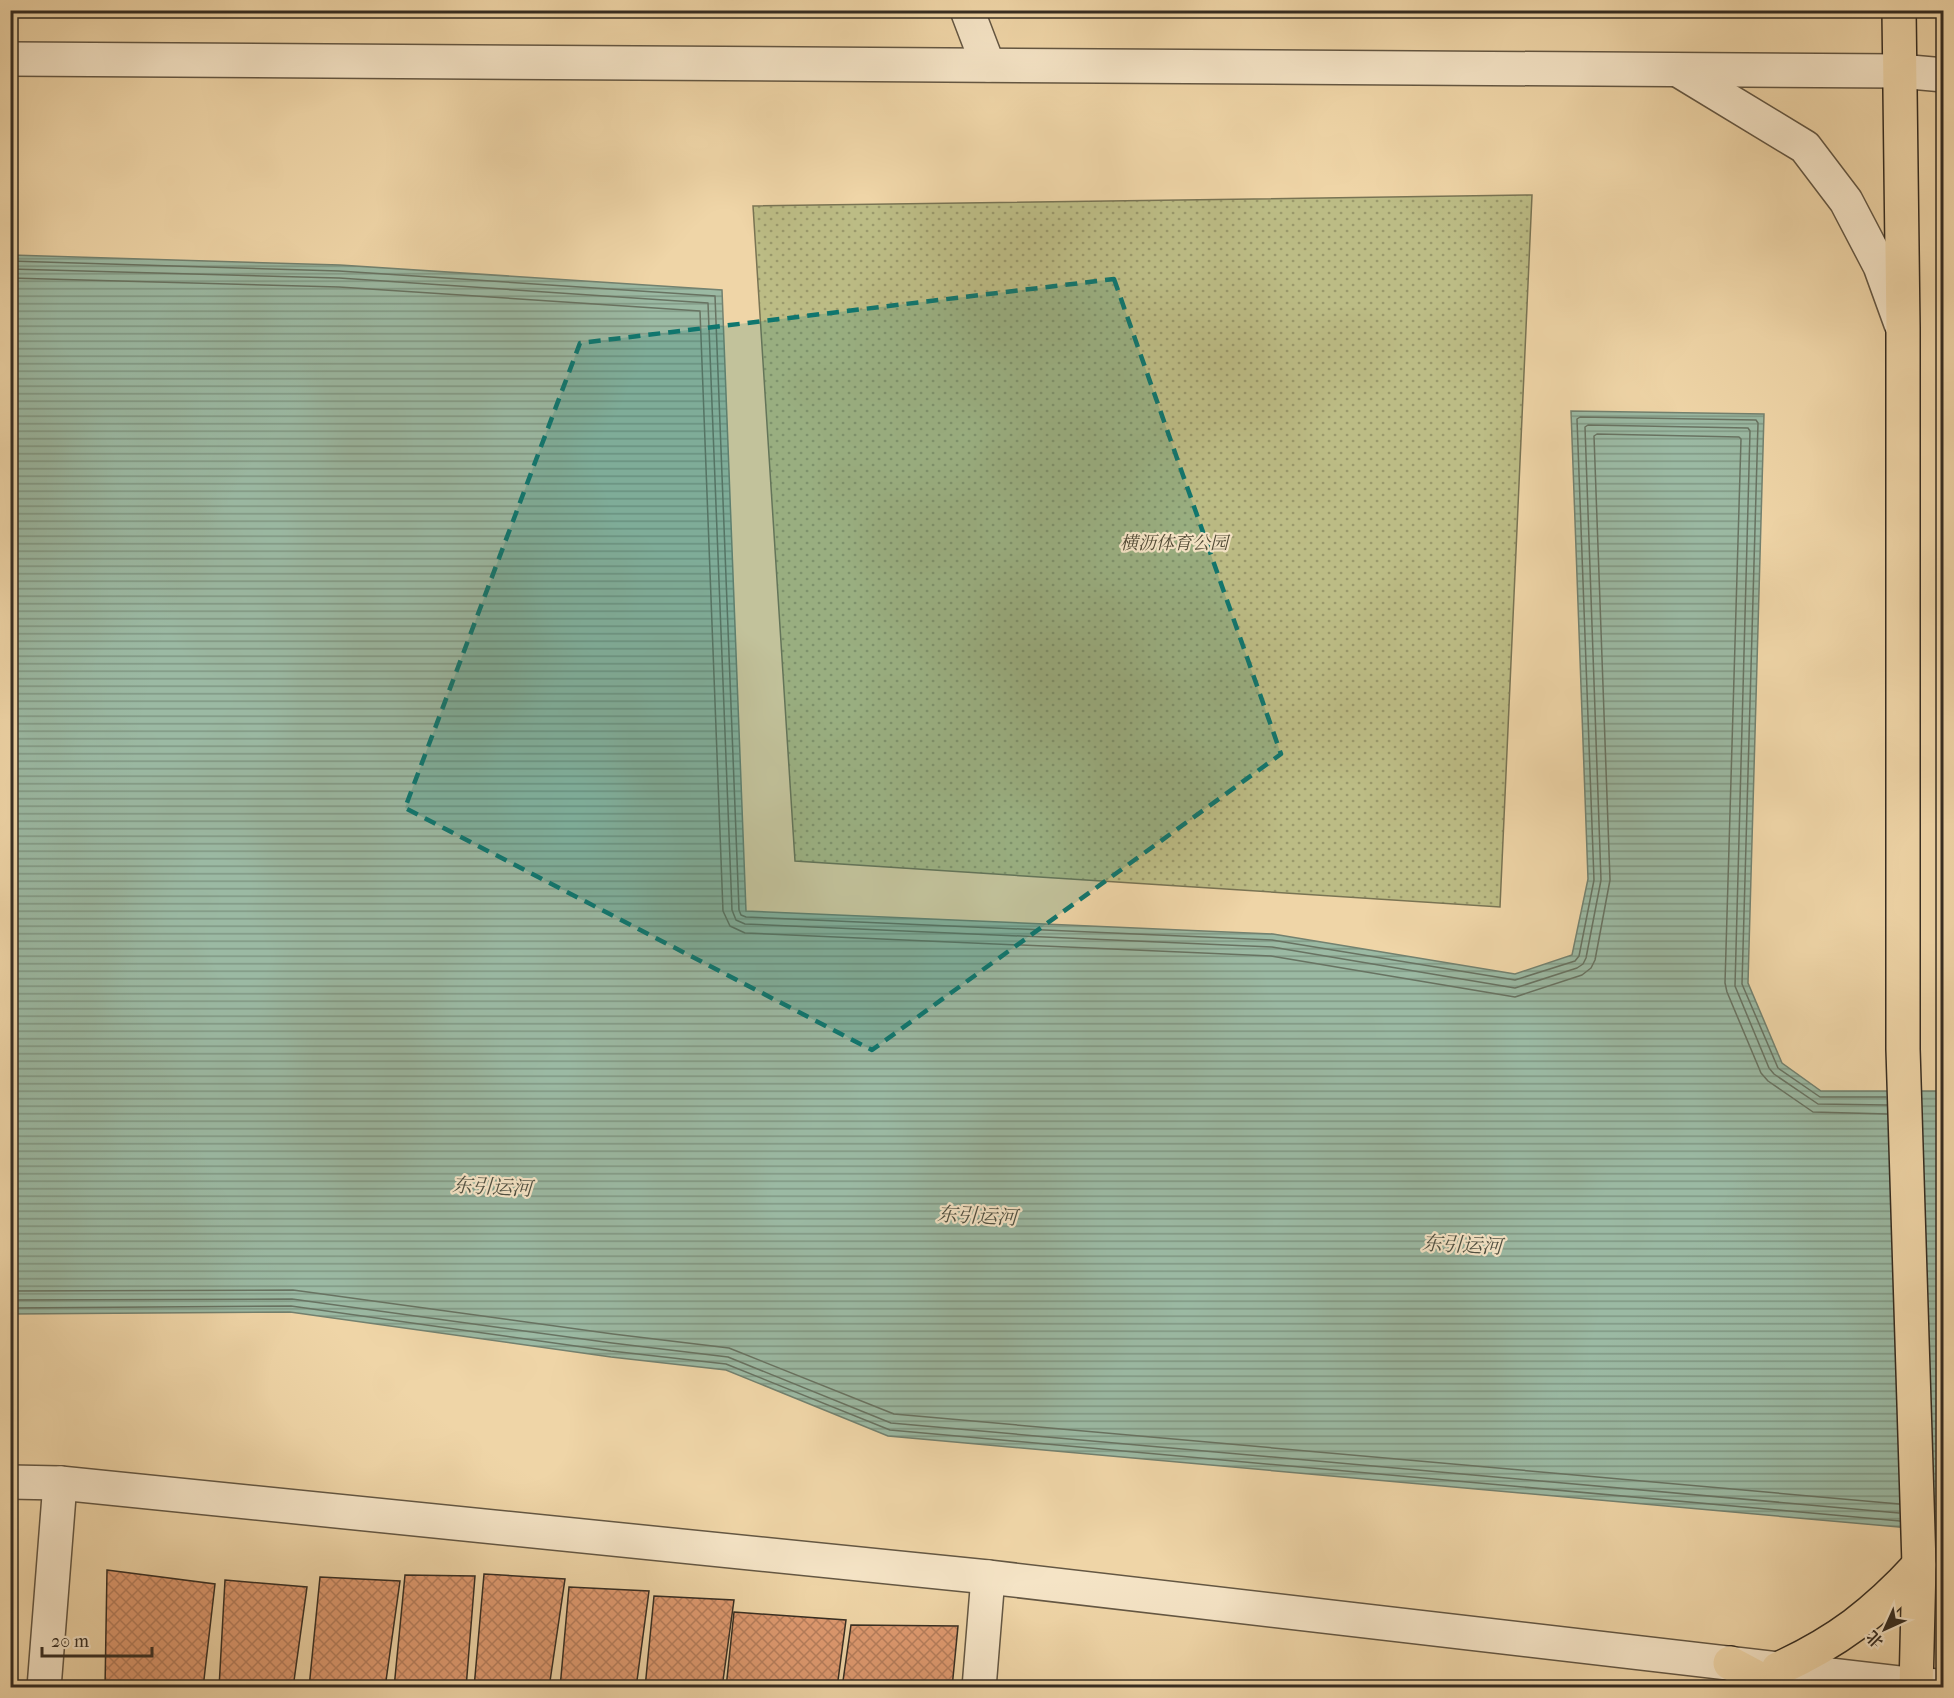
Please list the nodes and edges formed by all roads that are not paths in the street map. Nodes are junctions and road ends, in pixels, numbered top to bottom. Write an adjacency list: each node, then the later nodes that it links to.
1 (967, 10): 4 (street)
2 (1899, 10): 6 (main road)
3 (10, 59): 4 (street)
4 (988, 65): 5 (street)
5 (1677, 69): 6 (street); 8 (street)
6 (1899, 71): 7 (street); 8 (main road)
7 (1944, 75)
8 (1903, 328): 11 (main road)
9 (10, 1482): 10 (street)
10 (60, 1484): 12 (street); 15 (street)
11 (1918, 1565): 13 (main road); 14 (main road)
12 (988, 1577): 13 (street); 16 (street)
13 (1778, 1678): 14 (street)
14 (1925, 1686)
15 (44, 1688)
16 (980, 1688)

